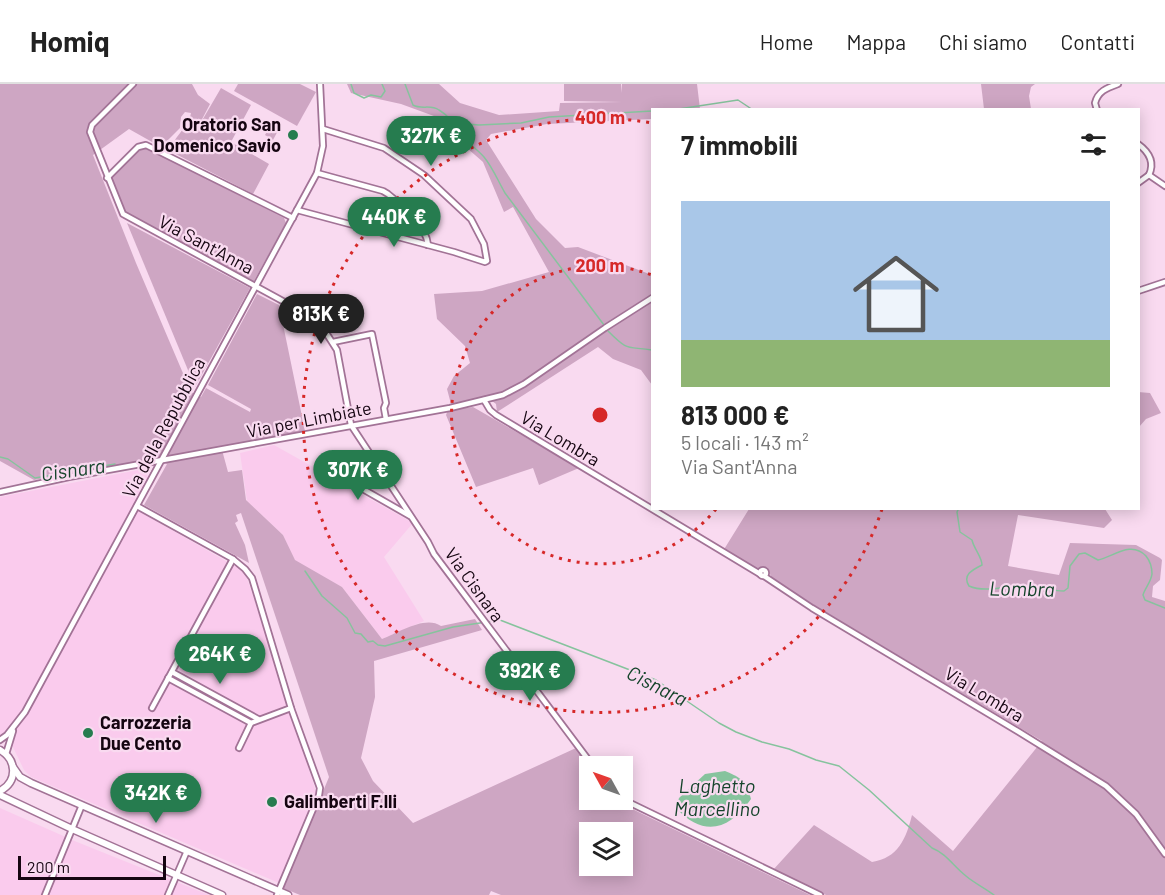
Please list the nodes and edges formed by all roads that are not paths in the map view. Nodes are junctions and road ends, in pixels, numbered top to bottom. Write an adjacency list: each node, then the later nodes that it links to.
1 (134, 84): 9 (street)
2 (320, 84): 5 (street, Via della Repubblica)
3 (1118, 84): 4 (street)
4 (1096, 108)
5 (323, 129): 7 (street, Via della Repubblica); 14 (street)
6 (1140, 146): 8 (street)
7 (317, 173): 12 (street, Via della Repubblica); 14 (street)
8 (1149, 175): 10 (street); 11 (street)
9 (107, 178): 13 (street); 16 (street, Via Sant'Anna)
10 (1140, 182)
11 (1165, 186)
12 (297, 210): 13 (street, Via della Repubblica); 14 (street)
13 (293, 218): 16 (street, Via della Repubblica)
14 (428, 245)
15 (1165, 283): 17 (street)
16 (256, 288): 19 (street, Via Sant'Anna); 23 (street, Via della Repubblica)
17 (1140, 290)
18 (651, 299): 20 (street, Via per Limbiate)
19 (333, 342): 21 (street); 22 (street, Via Sant'Anna)
20 (484, 400): 21 (street, Via per Limbiate); 28 (street, Via Lombra)
21 (386, 418): 22 (street, Via per Limbiate)
22 (351, 425): 23 (street, Via per Limbiate); 26 (street, Via Sant'Anna)
23 (161, 461): 25 (street, Via per Limbiate); 27 (street, Via della Repubblica)
24 (319, 464): 30 (street)
25 (0, 492)
26 (402, 503): 30 (street, Via Cisnara)
27 (137, 506): 31 (street); 38 (street, Via della Repubblica)
28 (651, 509)
29 (652, 510): 50 (street, Via Lombra)
30 (411, 517): 42 (street, Via Cisnara)
31 (233, 559): 32 (street); 35 (street)
32 (172, 672): 33 (street); 36 (street)
33 (168, 678): 34 (street); 37 (street)
34 (152, 708)
35 (291, 708): 36 (street); 52 (street)
36 (258, 719): 37 (street)
37 (251, 723): 40 (street)
38 (15, 725): 39 (street, Via della Repubblica); 41 (street, Via della Repubblica)
39 (0, 740)
40 (239, 748)
41 (3, 752): 43 (street)
42 (586, 756)
43 (13, 767): 44 (street); 47 (street)
44 (0, 791)
45 (0, 795): 48 (street)
46 (633, 804): 57 (street)
47 (82, 805): 48 (street); 49 (street)
48 (72, 829): 51 (street); 53 (street)
49 (186, 851): 51 (street); 52 (street)
50 (1165, 854)
51 (176, 875): 54 (street); 55 (street)
52 (278, 893): 56 (street)
53 (45, 895)
54 (168, 895)
55 (222, 895)
56 (288, 895)
57 (820, 895)

